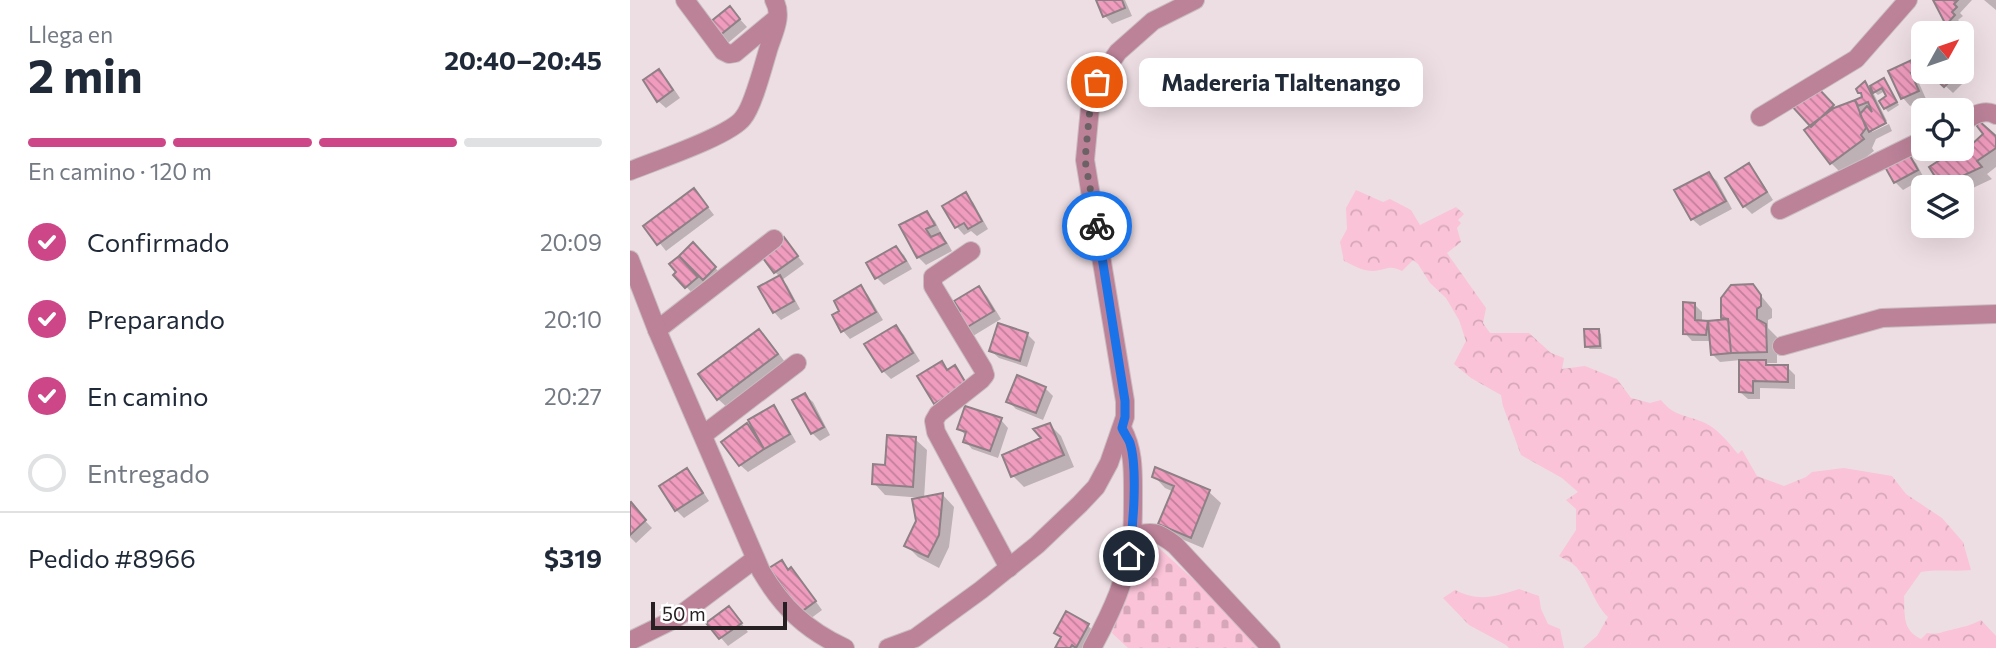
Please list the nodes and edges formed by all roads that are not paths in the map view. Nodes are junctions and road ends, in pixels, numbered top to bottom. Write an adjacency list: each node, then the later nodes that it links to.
1 (685, 0): 5 (street)
2 (774, 0): 5 (street)
3 (1195, 0): 19 (street)
4 (1908, 0): 8 (street)
5 (778, 18): 10 (street)
6 (1996, 115): 7 (street)
7 (1974, 116)
8 (1760, 117)
9 (1911, 147): 11 (street)
10 (630, 171)
11 (1780, 210)
12 (774, 239): 16 (street)
13 (971, 251): 23 (street)
14 (630, 260): 16 (street)
15 (1996, 314): 17 (street)
16 (657, 330): 20 (street)
17 (1782, 346)
18 (797, 363): 20 (street)
19 (1122, 428): 21 (street); 23 (street)
20 (703, 435): 22 (street)
21 (1132, 536): 27 (street); 28 (street)
22 (755, 559): 24 (street); 25 (street)
23 (1009, 568): 26 (street)
24 (630, 641)
25 (845, 648)
26 (888, 648)
27 (1093, 648)
28 (1271, 648)

